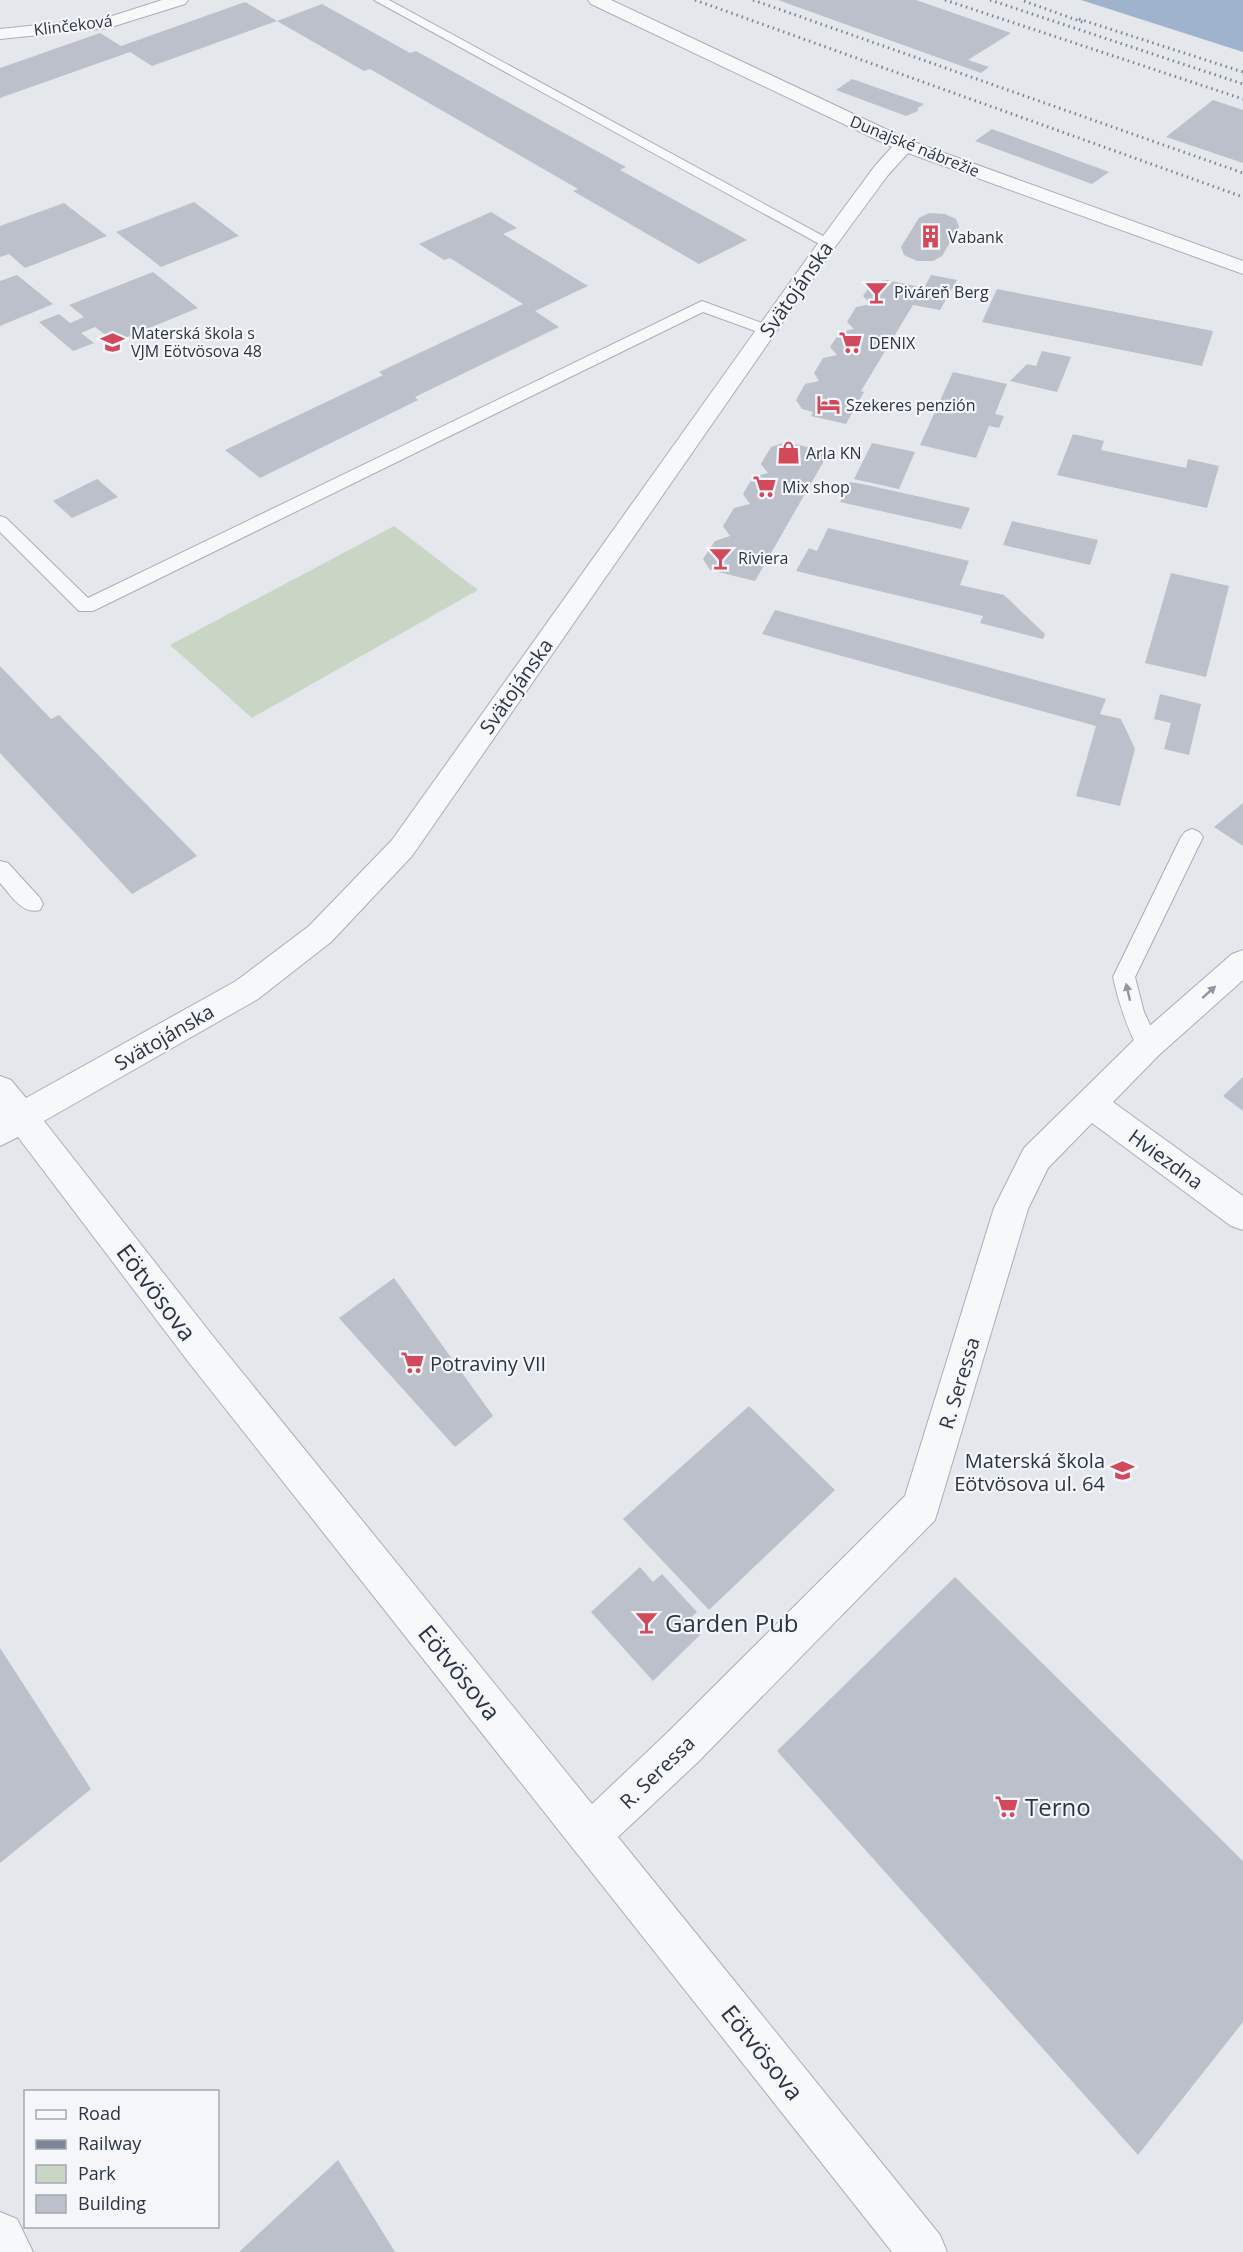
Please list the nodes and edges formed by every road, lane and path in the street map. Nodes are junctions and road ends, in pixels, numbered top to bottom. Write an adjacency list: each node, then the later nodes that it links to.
1 (179, 0): 4 (street, Klinčeková)
2 (380, 0): 6 (lane)
3 (597, 0): 5 (street, Dunajské nábrežie)
4 (0, 34)
5 (904, 145): 6 (street, Svätojánska); 7 (street, Dunajské nábrežie)
6 (828, 243): 8 (street, Svätojánska)
7 (1243, 268)
8 (767, 330): 9 (lane); 16 (street, Svätojánska)
9 (0, 522)
10 (1191, 837): 14 (lane, one-way to 10)
11 (0, 869): 12 (lane)
12 (32, 904)
13 (1243, 962): 14 (street, R. Seressa, one-way to 13)
14 (1148, 1046): 15 (street, R. Seressa)
15 (1089, 1103): 17 (street, Hviezdna); 18 (street, R. Seressa)
16 (7, 1113): 18 (street, Eötvösova)
17 (1243, 1215)
18 (590, 1835): 21 (street, Eötvösova)
19 (0, 2236): 20 (street)
20 (9, 2252)
21 (923, 2252)

